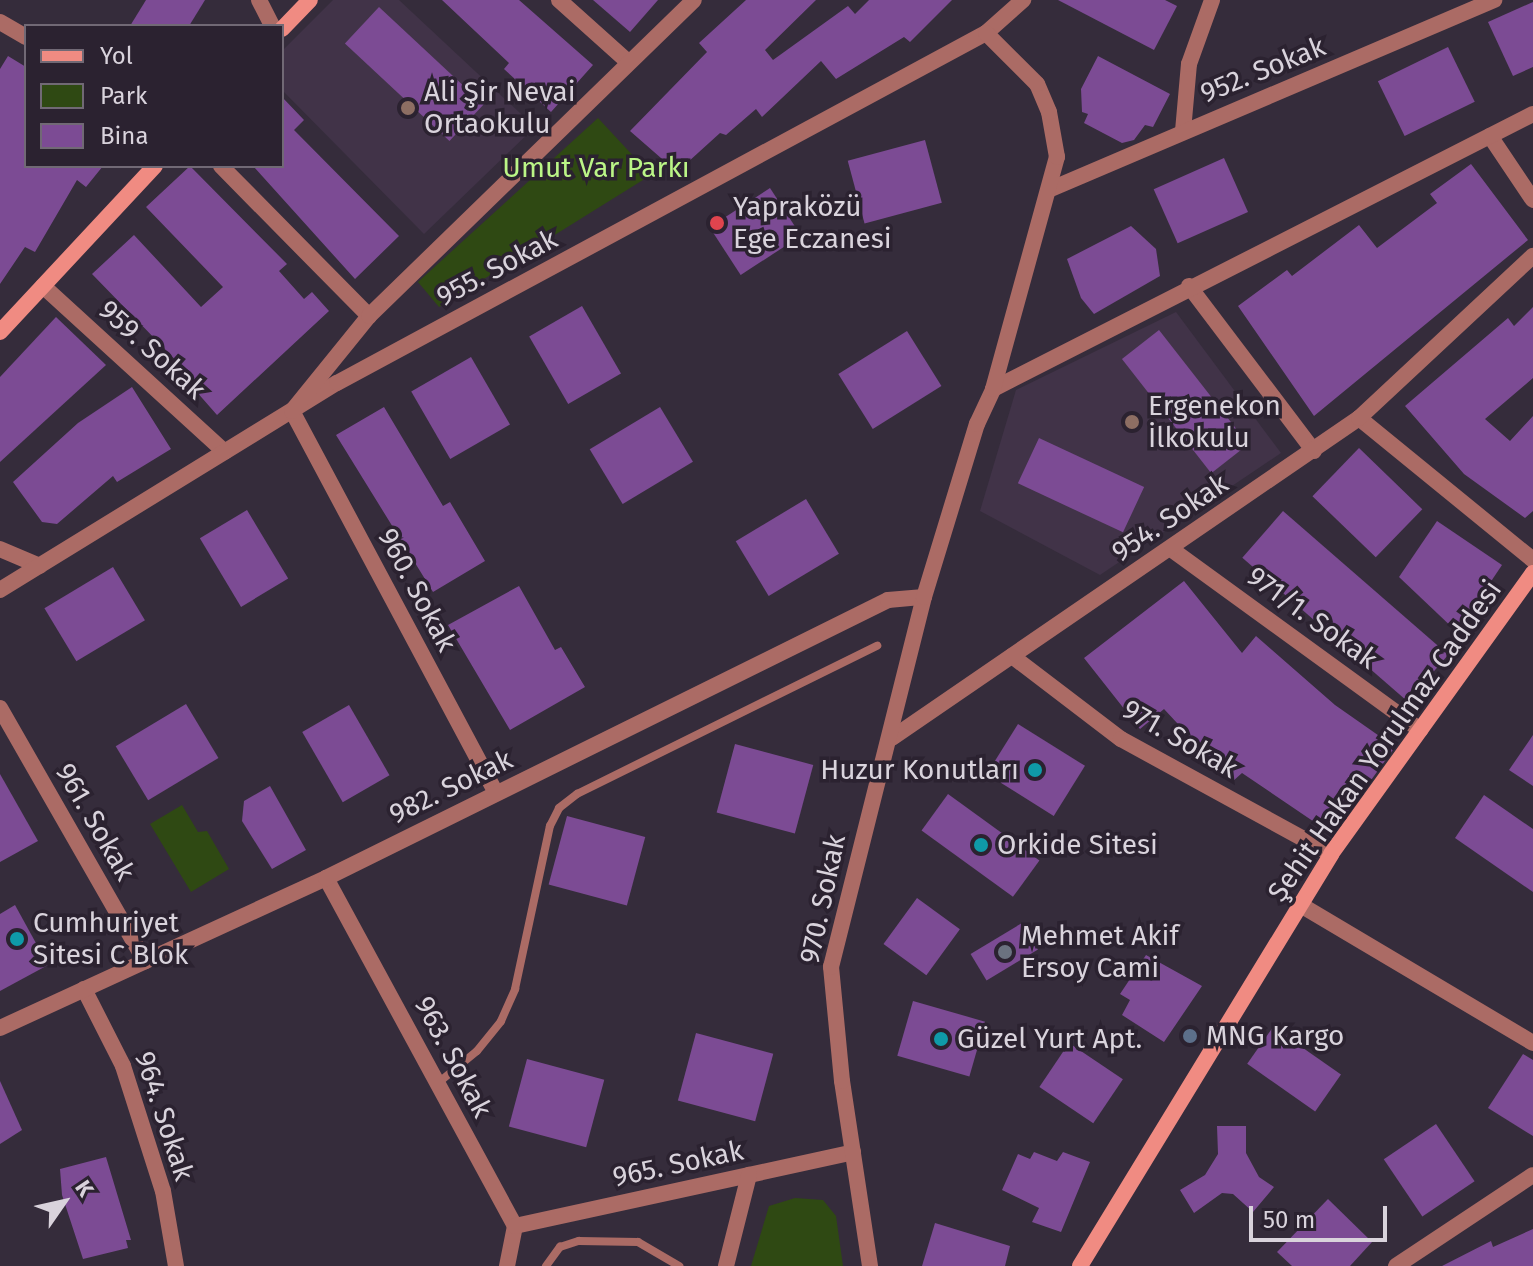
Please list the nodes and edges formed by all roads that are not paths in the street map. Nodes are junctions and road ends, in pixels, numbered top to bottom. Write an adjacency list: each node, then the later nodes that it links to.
1 (259, 0): 9 (street)
2 (310, 0): 10 (street)
3 (559, 0): 13 (street)
4 (694, 0): 13 (street)
5 (1023, 0): 11 (street, 955. Sokak)
6 (1212, 0): 15 (street)
7 (1494, 0): 15 (street, 952. Sokak)
8 (0, 22): 12 (street)
9 (271, 24)
10 (284, 27)
11 (986, 33): 19 (street, 970. Sokak); 27 (street, 955. Sokak)
12 (24, 36)
13 (627, 61): 24 (street)
14 (1533, 114): 16 (street)
15 (1183, 131): 19 (street, 952. Sokak)
16 (1490, 136): 20 (street); 23 (street)
17 (153, 168): 22 (street)
18 (223, 168): 24 (street)
19 (1051, 189): 26 (street, 970. Sokak)
20 (1533, 200)
21 (1533, 256): 28 (street, 954. Sokak)
22 (43, 286): 25 (street); 30 (street, 959. Sokak)
23 (1189, 286): 26 (street); 29 (street)
24 (369, 316): 27 (street)
25 (0, 332)
26 (993, 389): 37 (street, 970. Sokak)
27 (292, 411): 30 (street, 955. Sokak); 43 (street, 960. Sokak)
28 (1359, 418): 29 (street, 954. Sokak); 33 (street)
29 (1314, 451): 32 (street, 954. Sokak)
30 (225, 452): 34 (street, 955. Sokak)
31 (0, 549): 34 (street)
32 (1171, 549): 39 (street, 954. Sokak); 41 (street, 971/1. Sokak)
33 (1533, 560)
34 (40, 566): 36 (street, 955. Sokak)
35 (1533, 573): 41 (street, Şehit Hakan Yorulmaz Caddesi)
36 (0, 590)
37 (924, 597): 42 (street, 970. Sokak); 43 (street, 982. Sokak)
38 (877, 646): 51 (lane)
39 (1012, 656): 42 (street, 954. Sokak); 44 (street, 971. Sokak)
40 (0, 708): 47 (street, 961. Sokak)
41 (1420, 730): 44 (street, Şehit Hakan Yorulmaz Caddesi)
42 (892, 738): 52 (street, 970. Sokak)
43 (496, 793): 45 (street, 982. Sokak)
44 (1331, 854): 46 (street, Şehit Hakan Yorulmaz Caddesi)
45 (326, 878): 47 (street, 982. Sokak); 51 (street, 963. Sokak)
46 (1299, 904): 50 (street); 62 (street, Şehit Hakan Yorulmaz Caddesi)
47 (145, 961): 48 (street, 982. Sokak)
48 (84, 989): 49 (street, 982. Sokak); 56 (street, 964. Sokak)
49 (0, 1028)
50 (1533, 1043)
51 (438, 1084): 55 (street, 963. Sokak)
52 (853, 1152): 53 (street, 965. Sokak); 61 (street, 970. Sokak)
53 (749, 1175): 55 (street, 965. Sokak); 60 (street)
54 (1533, 1175): 63 (street)
55 (515, 1226): 57 (street)
56 (176, 1266)
57 (507, 1266)
58 (546, 1266): 59 (lane)
59 (679, 1266)
60 (726, 1266)
61 (870, 1266)
62 (1080, 1266)
63 (1396, 1266)

